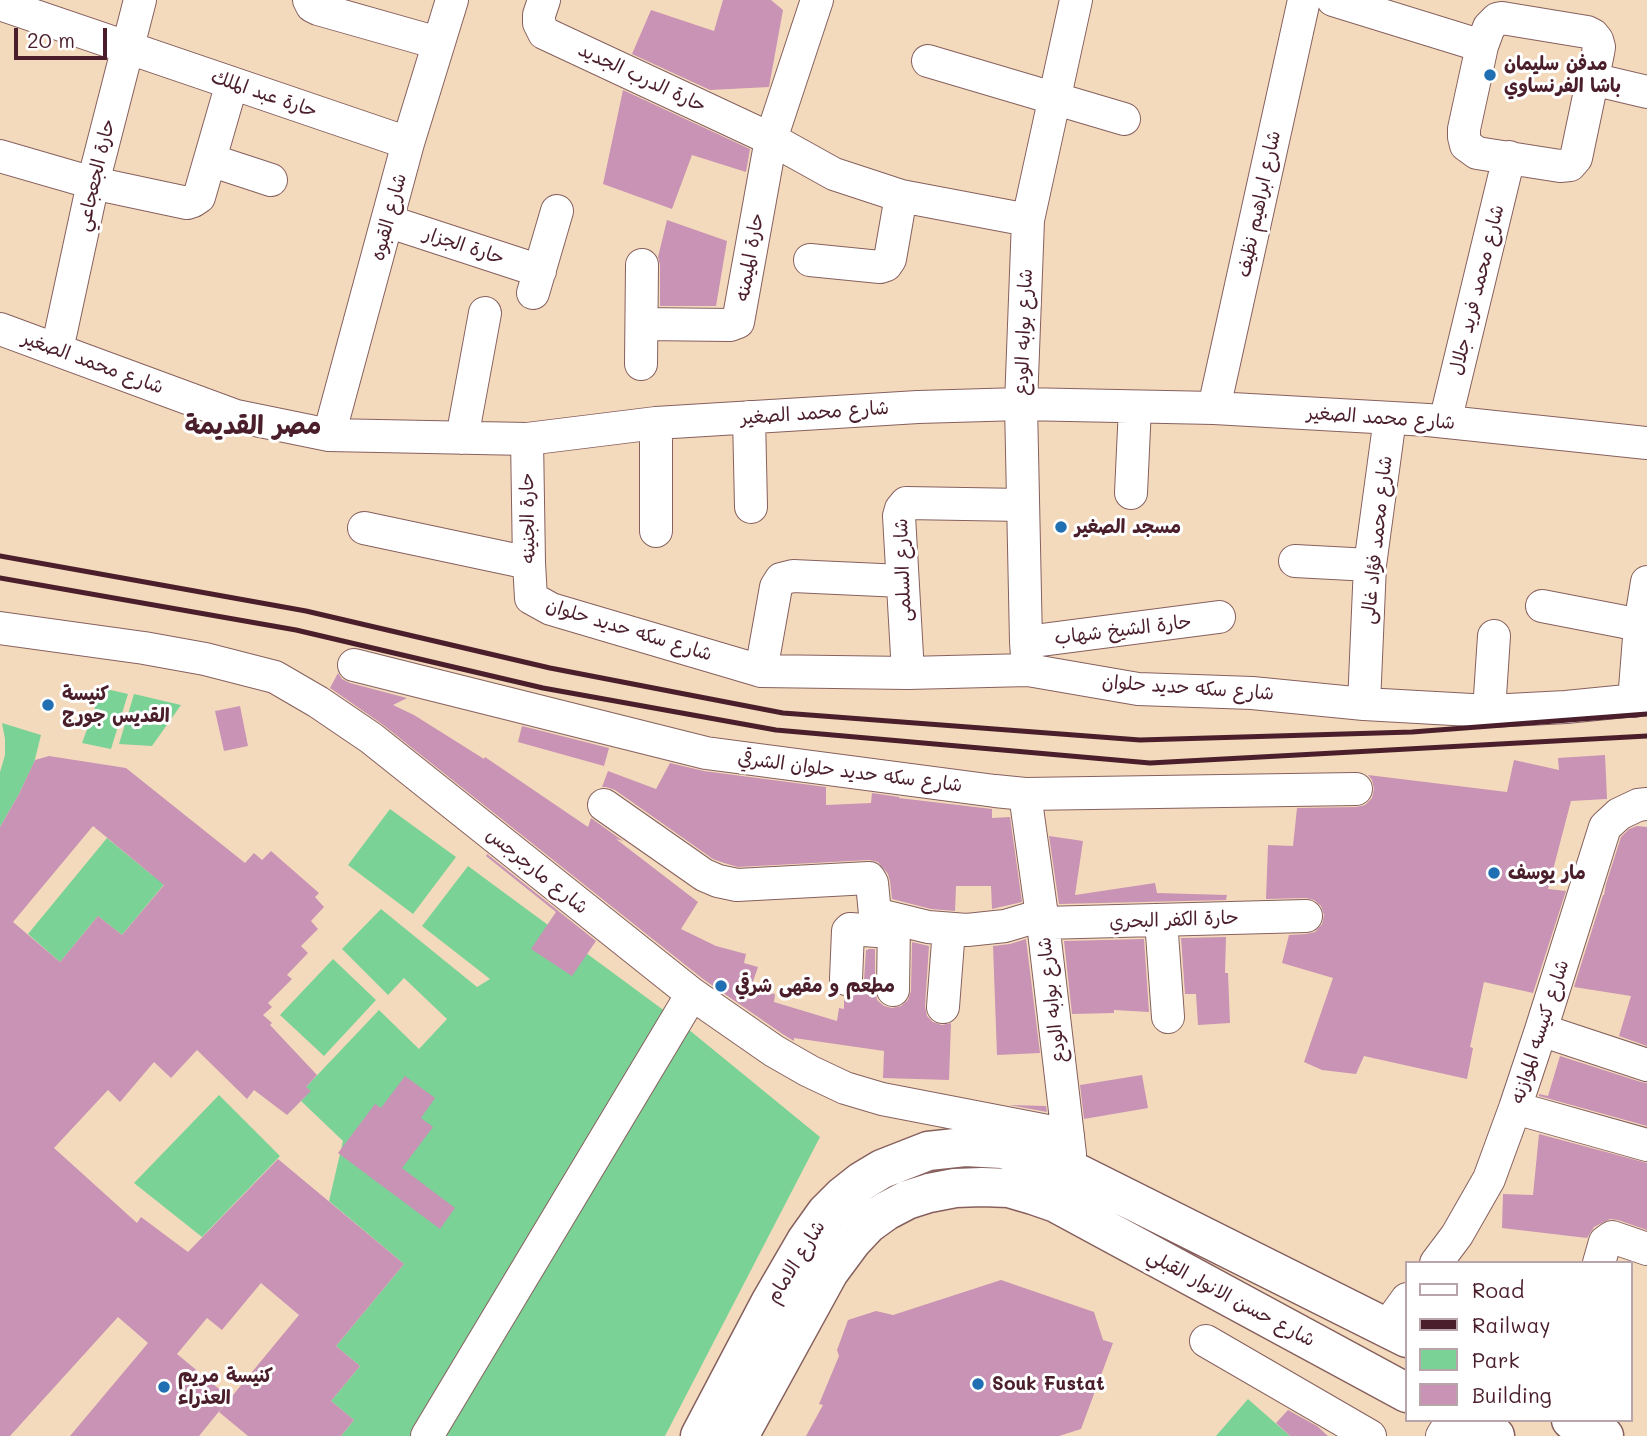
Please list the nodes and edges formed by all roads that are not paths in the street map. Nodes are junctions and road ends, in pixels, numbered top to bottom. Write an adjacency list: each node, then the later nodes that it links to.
1 (140, 0): 13 (street, حارة الجعجاعي)
2 (309, 0): 11 (street)
3 (452, 0): 11 (street, شارع القبوه)
4 (544, 0): 20 (street, حارة الدرب الجديد)
5 (1076, 0): 18 (street, شارع بوابه الودع)
6 (1304, 0): 40 (street, شارع ابراهيم نظيف)
7 (1333, 0): 12 (street)
8 (812, 2): 20 (street)
9 (0, 4): 13 (street, حارة عبد الملك)
10 (1546, 12): 12 (street); 15 (street)
11 (438, 43): 21 (street, شارع القبوه)
12 (1482, 46): 23 (street)
13 (127, 47): 16 (street, حارة عبد الملك); 26 (street, حارة الجعجاعي)
14 (928, 61): 18 (street)
15 (1592, 79): 17 (street); 23 (street)
16 (232, 83): 21 (street, حارة عبد الملك); 24 (street)
17 (1647, 92)
18 (1054, 98): 19 (street); 29 (street, شارع بوابه الودع)
19 (1124, 119)
20 (771, 138): 27 (street); 34 (street, حارة الميمنه)
21 (408, 144): 30 (street, شارع القبوه)
22 (0, 156): 26 (street)
23 (1509, 157): 43 (street, شارع محمد فريد جلال)
24 (210, 160): 25 (street); 26 (street)
25 (271, 180)
26 (93, 183): 36 (street, حارة الجعجاعي)
27 (901, 196): 29 (street); 31 (street)
28 (556, 211): 30 (street, حارة الجزار)
29 (1028, 220): 38 (street, شارع بوابه الودع)
30 (387, 221): 45 (street, شارع القبوه)
31 (810, 260)
32 (642, 265): 34 (street)
33 (485, 313): 46 (street)
34 (642, 324): 37 (street)
35 (0, 329): 36 (street, شارع محمد الصغير)
36 (57, 351): 45 (street, شارع محمد الصغير)
37 (641, 364)
38 (1021, 404): 39 (street, شارع محمد الصغير); 41 (street, شارع محمد الصغير); 50 (street, شارع بوابه الودع)
39 (1135, 407): 40 (street, شارع محمد الصغير); 49 (street)
40 (1214, 408): 42 (street, شارع محمد الصغير)
41 (749, 417): 44 (street, شارع محمد الصغير); 51 (street)
42 (1390, 418): 43 (street, شارع محمد الصغير); 56 (street, شارع محمد فؤاد غالى)
43 (1446, 422): 48 (street, شارع محمد الصغير)
44 (656, 423): 47 (street, شارع محمد الصغير); 53 (street)
45 (330, 435): 46 (street, شارع محمد الصغير)
46 (462, 438): 47 (street, شارع محمد الصغير)
47 (527, 439): 55 (street, حارة الجنينه)
48 (1647, 443)
49 (1131, 493)
50 (1023, 505): 57 (street, شارع السلمى); 65 (street, شارع بوابه الودع)
51 (751, 508)
52 (364, 528): 55 (street)
53 (656, 531)
54 (1295, 561): 56 (street)
55 (529, 563): 59 (street, حارة الجنينه)
56 (1370, 565): 70 (street, شارع محمد فؤاد غالى)
57 (902, 581): 67 (street); 68 (street, شارع السلمى)
58 (1647, 582): 62 (street)
59 (531, 598): 67 (street, شارع سكه حديد حلوان)
60 (1542, 606): 62 (street)
61 (1219, 617): 65 (street, حارة الشيخ شهاب)
62 (1640, 625): 69 (street)
63 (0, 628): 83 (street, شارع مارجرجس)
64 (1494, 636): 71 (street)
65 (1027, 656): 68 (street, شارع سكه حديد حلوان); 70 (street, شارع سكه حديد حلوان)
66 (354, 665): 73 (street, شارع سكه حديد حلوان الشرقي)
67 (761, 671): 68 (street, شارع سكه حديد حلوان)
68 (908, 673)
69 (1640, 700): 71 (street, شارع سكه حديد حلوان)
70 (1364, 704): 71 (street, شارع سكه حديد حلوان)
71 (1489, 711)
72 (1356, 789): 73 (street, شارع سكه حديد حلوان الشرقي)
73 (1025, 794): 78 (street, شارع بوابه الودع)
74 (604, 805): 77 (street)
75 (1642, 805): 86 (street, شارع كنيسه الموازنه)
76 (1306, 916): 79 (street, حارة الكفر البحري)
77 (887, 918): 80 (street, حارة الكفر البحري); 81 (street); 82 (street)
78 (1042, 919): 79 (street, حارة الكفر البحري); 80 (street, حارة الكفر البحري); 90 (street, شارع بوابه الودع)
79 (1161, 920): 85 (street)
80 (949, 929): 84 (street)
81 (846, 979)
82 (893, 990)
83 (692, 994): 90 (street, شارع مارجرجس); 99 (street)
84 (943, 1007)
85 (1168, 1017)
86 (1541, 1030): 87 (street); 88 (street, شارع كنيسه الموازنه)
87 (1647, 1065)
88 (1515, 1108): 89 (street); 93 (street, شارع كنيسه الموازنه)
89 (1647, 1145)
90 (1065, 1169): 94 (main road); 96 (main road, شارع حسن الانوار القبلي); 100 (main road, شارع الامام); 101 (main road, شارع الامام)
91 (1647, 1249): 92 (street)
92 (1602, 1253)
93 (1438, 1261)
94 (1400, 1322)
95 (1206, 1341): 102 (street)
96 (1406, 1392)
97 (1467, 1422): 103 (main road)
98 (1575, 1422): 104 (main road)
99 (427, 1436)
100 (700, 1436)
101 (739, 1436)
102 (1370, 1436)
103 (1494, 1436)
104 (1604, 1436)

